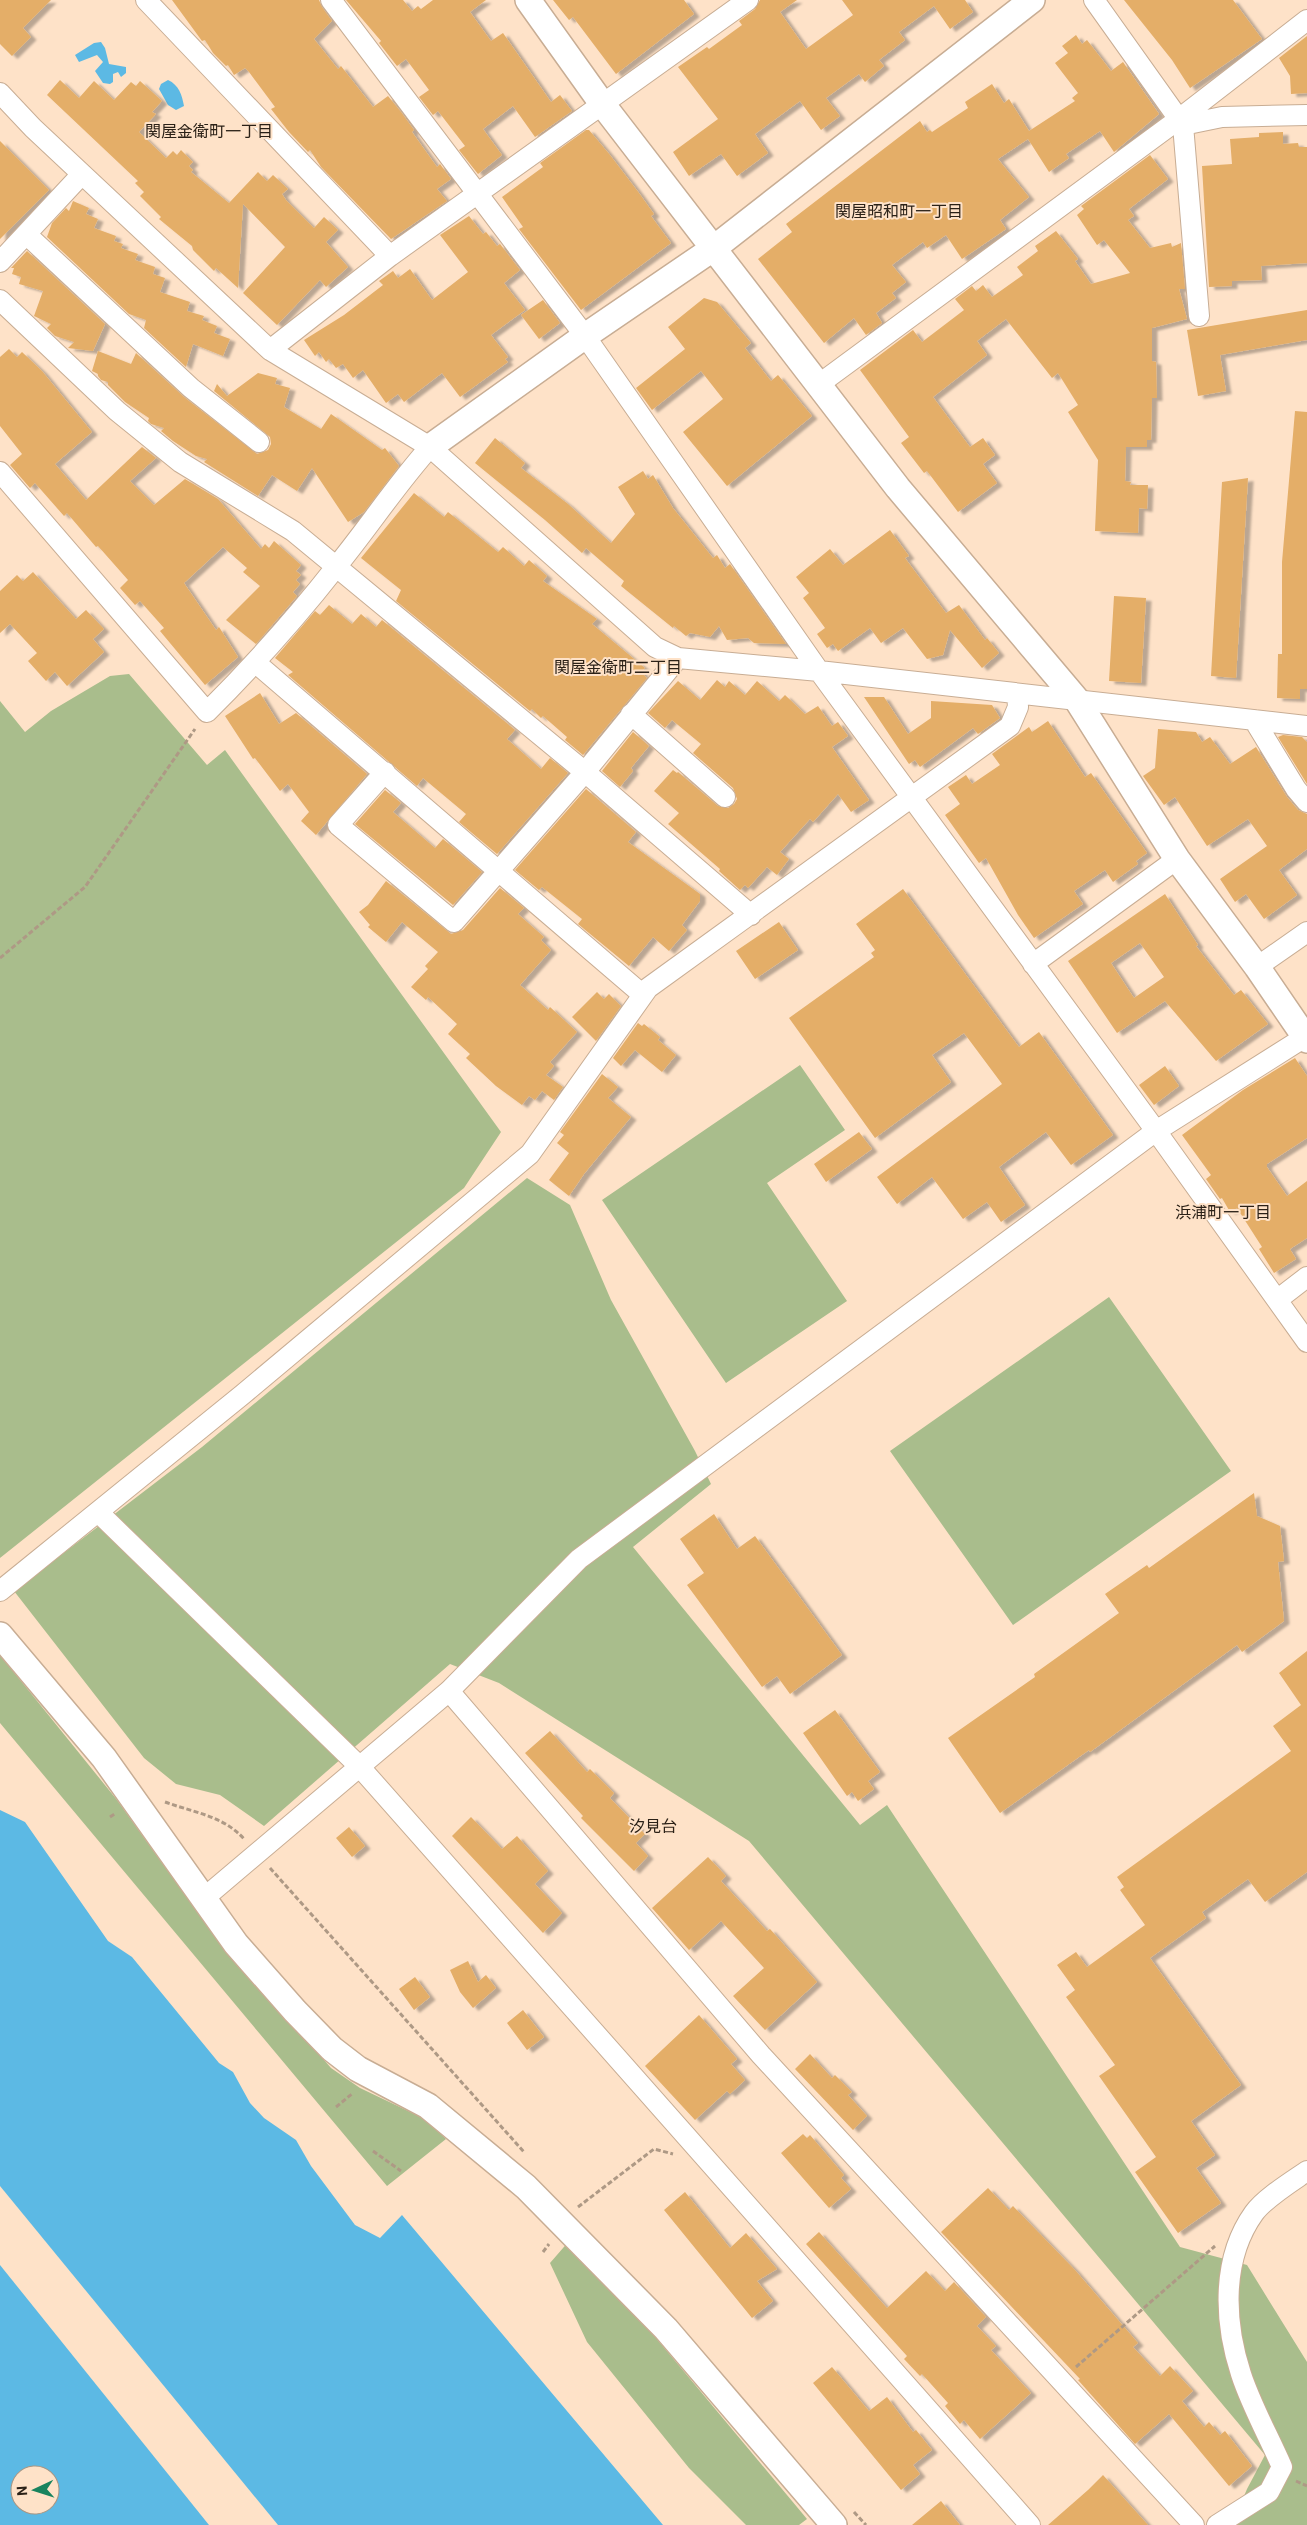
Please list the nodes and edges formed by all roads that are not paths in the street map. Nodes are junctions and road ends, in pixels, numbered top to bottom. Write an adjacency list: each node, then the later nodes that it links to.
1 (146, 0): 16 (street)
2 (331, 0): 13 (street)
3 (528, 0): 9 (street)
4 (748, 0): 9 (street)
5 (1032, 0): 15 (street)
6 (1094, 0): 11 (street)
7 (1307, 20): 11 (street)
8 (0, 93): 12 (street)
9 (602, 105): 13 (street); 15 (street)
10 (1307, 115): 11 (street)
11 (1181, 122): 19 (street); 22 (street)
12 (82, 174): 14 (street); 21 (street)
13 (479, 194): 16 (street); 20 (street)
14 (26, 234): 17 (street); 23 (street)
15 (714, 248): 20 (street); 22 (street)
16 (390, 256): 21 (street)
17 (0, 262)
18 (0, 300): 26 (street)
19 (1199, 316)
20 (585, 336): 24 (street); 29 (street)
21 (270, 350): 24 (street)
22 (818, 385): 31 (street)
23 (260, 442)
24 (430, 447): 26 (street); 27 (street)
25 (0, 472): 28 (street)
26 (337, 567): 28 (street); 36 (street)
27 (678, 658): 29 (street); 32 (street)
28 (256, 663): 35 (street)
29 (819, 671): 30 (street); 38 (street)
30 (1017, 694): 31 (street); 38 (street)
31 (1077, 700): 33 (street); 40 (street)
32 (631, 714): 36 (street); 37 (street)
33 (1254, 720): 34 (street); 39 (street)
34 (1307, 726)
35 (385, 772): 41 (street); 41 (street)
36 (585, 772): 41 (street); 42 (street)
37 (725, 797)
38 (909, 797): 42 (street); 44 (street)
39 (1307, 802)
40 (1177, 859): 44 (street); 45 (street)
41 (500, 872): 46 (street)
42 (750, 916): 46 (street)
43 (1307, 932): 45 (street)
44 (1033, 964): 48 (street)
45 (1257, 967): 47 (street)
46 (643, 995): 52 (street)
47 (1306, 1039): 48 (street)
48 (1156, 1131): 50 (street); 55 (street)
49 (1307, 1277): 50 (street)
50 (1278, 1300): 51 (street)
51 (1307, 1342)
52 (98, 1512): 53 (street); 56 (street)
53 (0, 1591)
54 (0, 1636): 57 (street)
55 (449, 1692): 56 (street); 61 (street)
56 (359, 1766): 57 (street); 60 (street)
57 (203, 1900): 59 (street)
58 (1307, 2171): 62 (street)
59 (844, 2518)
60 (1030, 2525)
61 (1194, 2525)
62 (1217, 2525)

